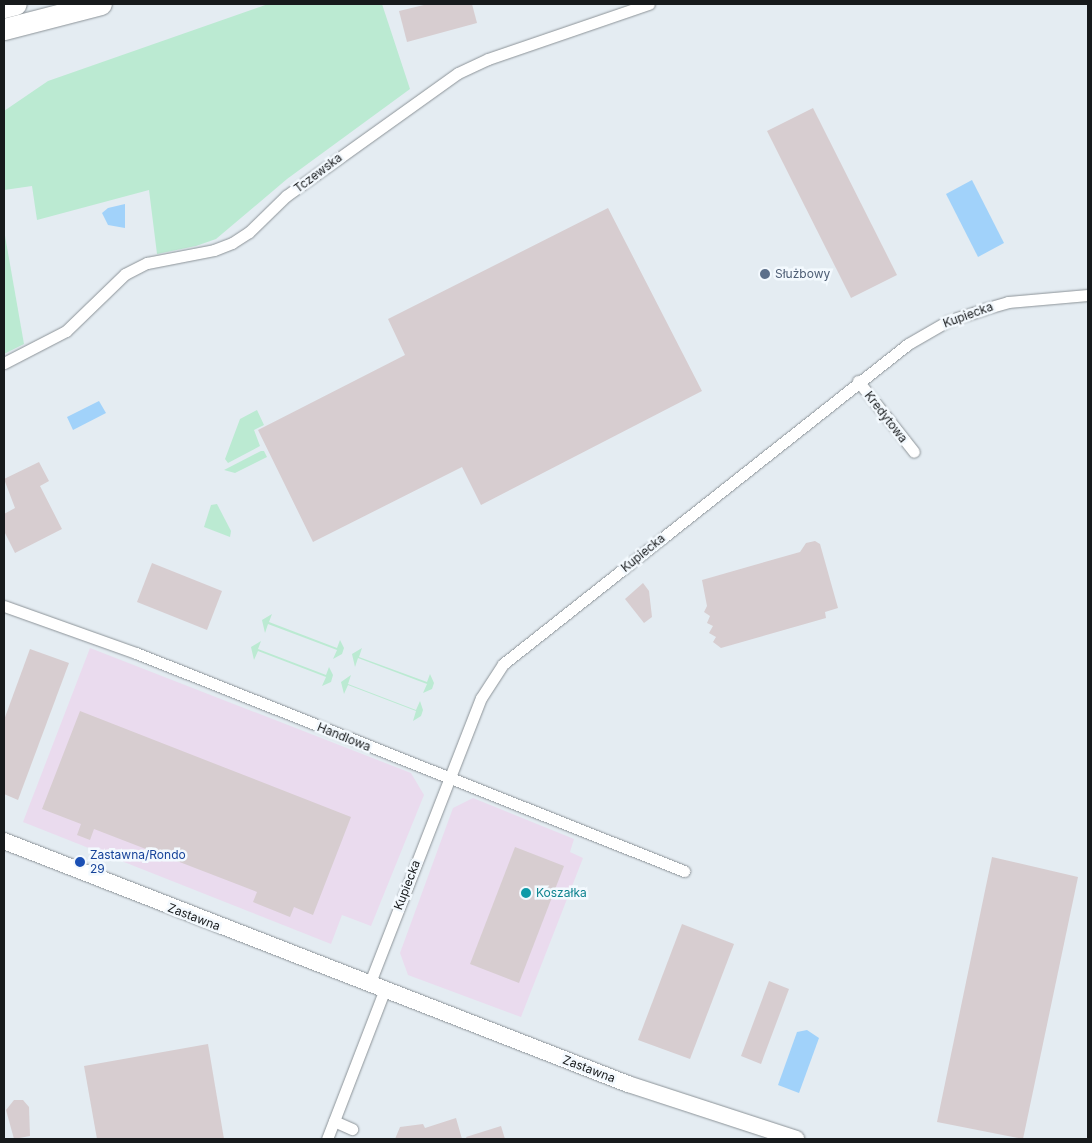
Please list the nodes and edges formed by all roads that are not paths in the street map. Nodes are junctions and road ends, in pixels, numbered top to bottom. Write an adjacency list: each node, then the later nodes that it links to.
1 (16, 4): 4 (highway)
2 (101, 4): 5 (highway)
3 (649, 4): 7 (street, Tczewska)
4 (4, 7)
5 (4, 29)
6 (1088, 295): 8 (street, Kupiecka)
7 (4, 363)
8 (858, 381): 9 (street, Kredytowa); 11 (street, Kupiecka)
9 (914, 452)
10 (4, 606): 11 (street, Handlowa)
11 (449, 778): 13 (street, Handlowa); 14 (street, Kupiecka)
12 (4, 841): 14 (main road, Zastawna)
13 (684, 871)
14 (369, 985): 15 (main road, Zastawna)
15 (384, 991): 16 (street); 19 (main road, Zastawna)
16 (334, 1121): 17 (street); 18 (street)
17 (352, 1129)
18 (327, 1139)
19 (796, 1139)

